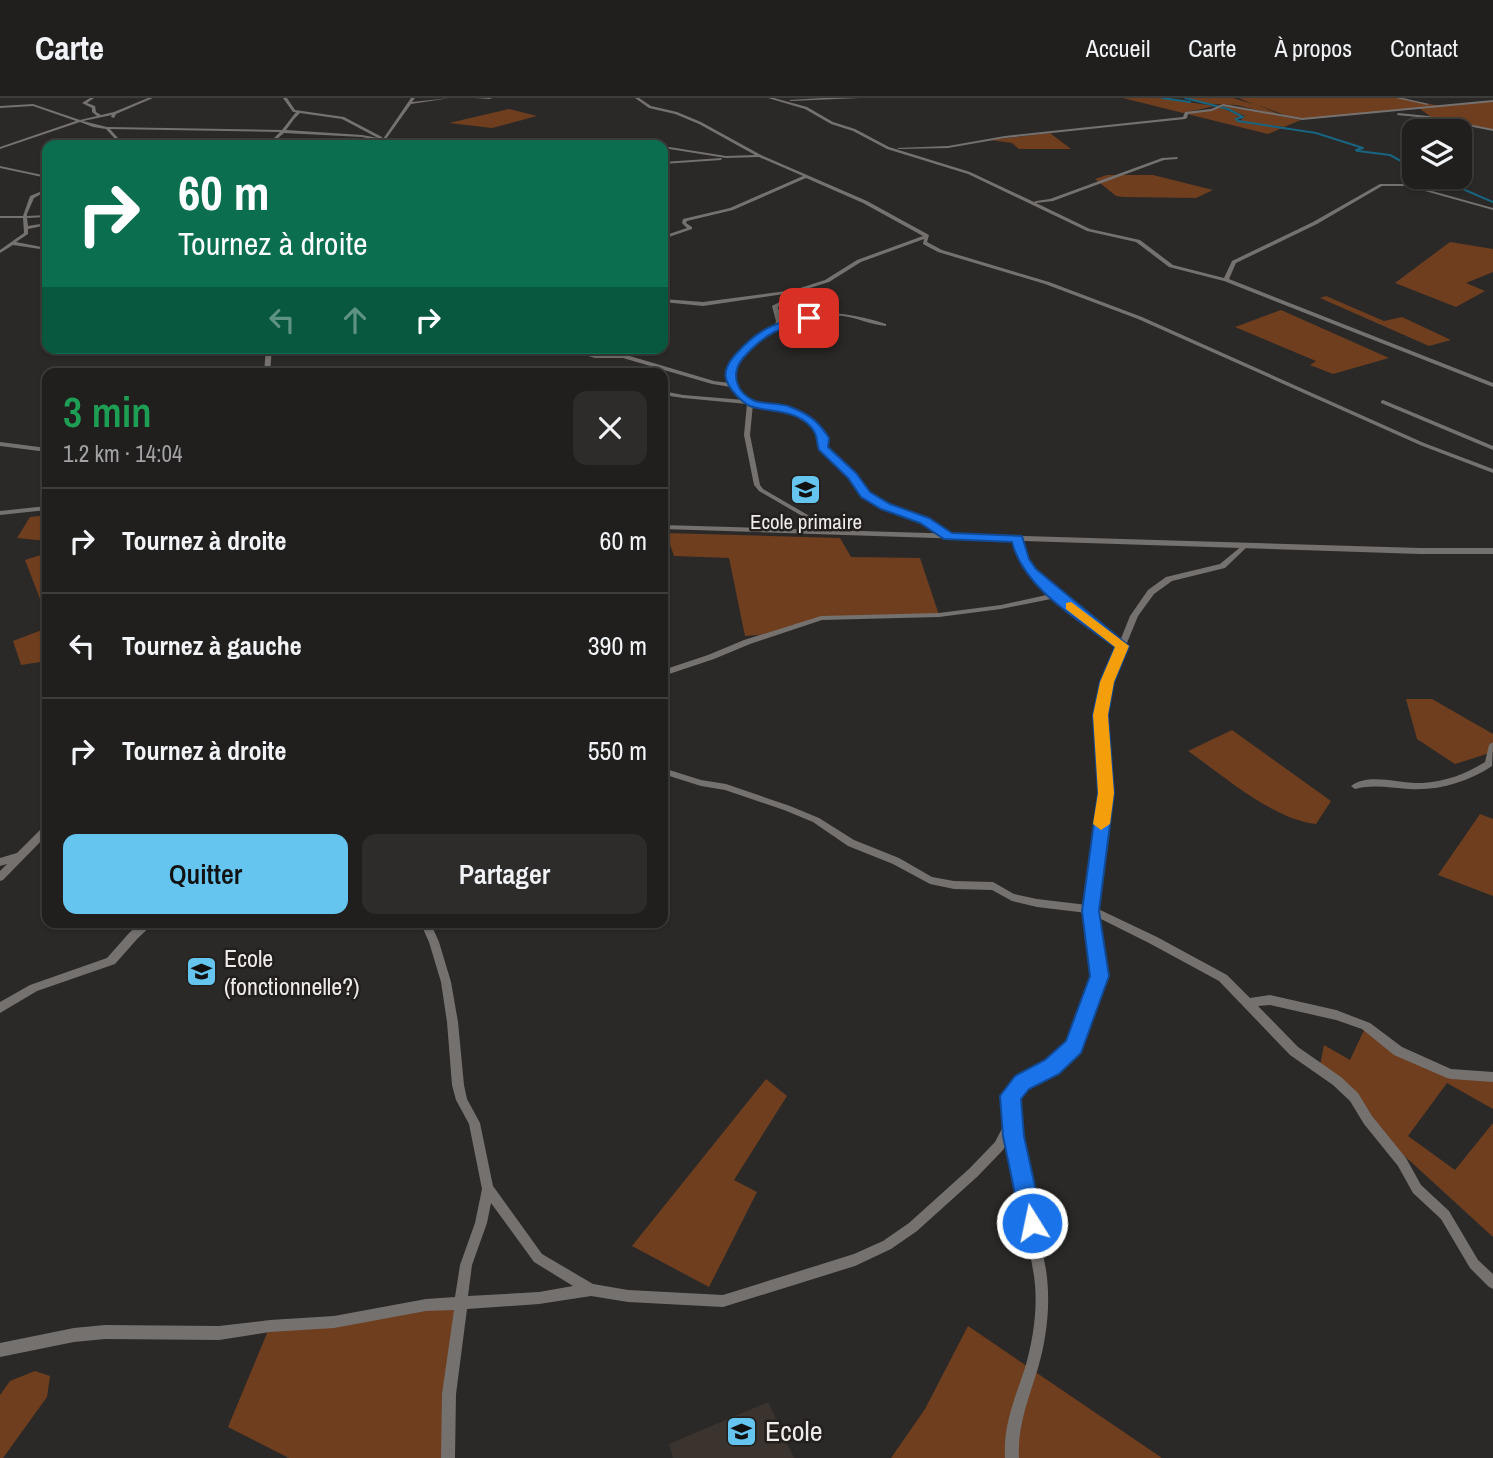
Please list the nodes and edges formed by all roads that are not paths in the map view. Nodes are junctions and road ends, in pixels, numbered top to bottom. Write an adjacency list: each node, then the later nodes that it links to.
1 (92, 98): 20 (street)
2 (151, 98): 19 (street)
3 (285, 98): 17 (street)
4 (413, 98): 14 (street)
5 (448, 98): 14 (street)
6 (476, 98): 7 (street)
7 (490, 98)
8 (637, 98): 40 (street)
9 (770, 98): 12 (street)
10 (858, 98): 12 (street)
11 (1398, 98): 15 (street)
12 (779, 100): 39 (street)
13 (1493, 100): 15 (street)
14 (410, 103): 34 (street)
15 (1440, 106): 18 (street)
16 (0, 107): 23 (street)
17 (299, 112): 25 (street); 28 (street)
18 (1368, 112): 21 (street); 27 (street)
19 (115, 113): 20 (street); 24 (street)
20 (100, 116): 23 (street); 24 (street)
21 (1354, 116): 22 (street); 39 (street)
22 (1324, 119)
23 (80, 121): 26 (street); 37 (street)
24 (109, 121): 26 (street)
25 (357, 125): 29 (street); 33 (street)
26 (105, 128): 28 (street); 30 (street)
27 (1493, 130)
28 (286, 132): 29 (street); 31 (street)
29 (338, 135): 32 (street)
30 (122, 140)
31 (276, 140)
32 (375, 140)
33 (380, 140)
34 (383, 140)
35 (512, 140): 36 (street)
36 (562, 140)
37 (0, 148)
38 (668, 148): 41 (street)
39 (888, 148): 48 (street)
40 (760, 156): 41 (street); 46 (street)
41 (736, 158): 43 (street)
42 (1178, 158): 48 (street)
43 (668, 163)
44 (0, 167): 45 (street)
45 (42, 176)
46 (807, 176): 55 (street); 56 (street)
47 (42, 192): 52 (street)
48 (1035, 202): 60 (street)
49 (1493, 209): 60 (street)
50 (42, 216): 52 (street)
51 (0, 217): 52 (street)
52 (25, 217): 54 (street)
53 (42, 225): 54 (street)
54 (26, 228): 57 (street)
55 (668, 236)
56 (927, 236): 61 (street); 77 (street)
57 (11, 243): 58 (street); 59 (street)
58 (42, 248)
59 (0, 251)
60 (1226, 280): 70 (street)
61 (795, 290): 62 (street); 63 (street)
62 (668, 300)
63 (777, 325): 64 (street); 69 (street)
64 (884, 326)
65 (587, 354): 66 (street)
66 (663, 367): 67 (street)
67 (666, 368)
68 (668, 369): 69 (street)
69 (733, 385): 73 (street)
70 (1493, 385)
71 (668, 394): 73 (street)
72 (1383, 402): 75 (street)
73 (750, 403): 81 (street); 82 (street)
74 (0, 444): 76 (street)
75 (1493, 447)
76 (42, 449)
77 (1493, 471)
78 (42, 509): 79 (street)
79 (0, 513)
80 (668, 527): 81 (street)
81 (819, 531): 82 (street)
82 (949, 536): 83 (street)
83 (1018, 539): 84 (street); 86 (street)
84 (1245, 546): 85 (street); 87 (street)
85 (1493, 551)
86 (1057, 595): 87 (street); 88 (street)
87 (1122, 646): 96 (street)
88 (668, 671)
89 (1493, 745): 91 (street)
90 (668, 773): 96 (street)
91 (1355, 786)
92 (42, 835): 93 (street)
93 (23, 856): 94 (street); 95 (street)
94 (0, 862)
95 (0, 877)
96 (1091, 911): 99 (street); 102 (street)
97 (143, 928): 100 (street)
98 (428, 928): 103 (street)
99 (1248, 1003): 101 (street); 104 (street)
100 (0, 1008)
101 (1493, 1077)
102 (1012, 1119): 105 (street); 109 (street)
103 (488, 1189): 105 (street); 106 (street)
104 (1493, 1283)
105 (591, 1290): 106 (street)
106 (463, 1302): 107 (street); 108 (street)
107 (0, 1350)
108 (448, 1458)
109 (1012, 1458)

